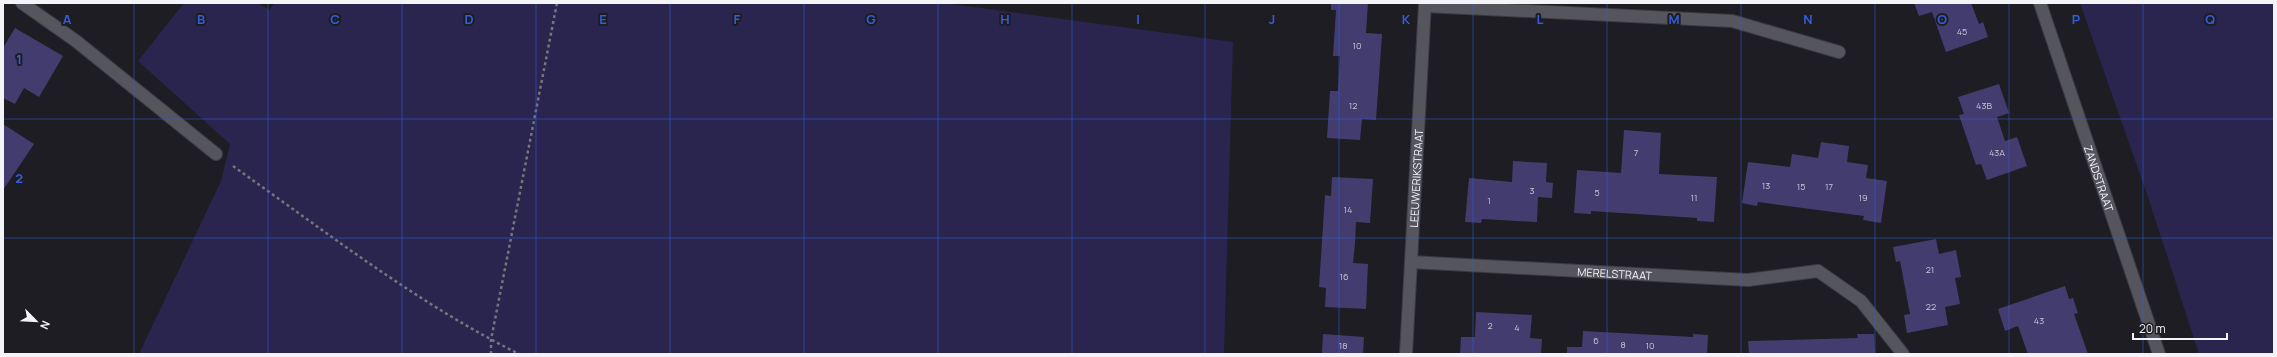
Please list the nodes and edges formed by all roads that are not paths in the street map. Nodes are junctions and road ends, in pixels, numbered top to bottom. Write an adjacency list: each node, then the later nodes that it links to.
1 (22, 3): 5 (street)
2 (2040, 3): 9 (street, ZANDSTRAAT)
3 (1425, 4): 4 (street); 6 (street, LEEUWERIKSTRAAT)
4 (1839, 52)
5 (216, 154)
6 (1411, 262): 7 (street, LEEUWERIKSTRAAT); 8 (street, MERELSTRAAT)
7 (1406, 354)
8 (1903, 354)
9 (2159, 354)

